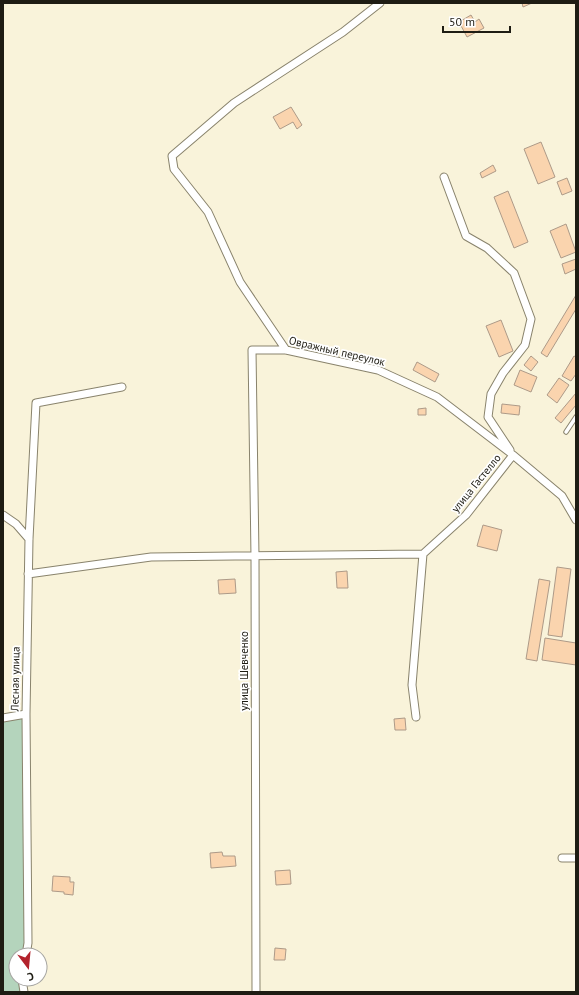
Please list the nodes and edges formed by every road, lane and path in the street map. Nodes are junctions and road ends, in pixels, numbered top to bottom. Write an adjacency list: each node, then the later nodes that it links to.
1 (380, 3): 4 (street)
2 (444, 177): 8 (street, улица Гастелло)
3 (252, 350): 4 (street, Овражный переулок); 13 (street, улица Шевченко)
4 (286, 350): 8 (street, Овражный переулок)
5 (122, 387): 11 (street, Лесная улица)
6 (576, 417): 7 (lane)
7 (566, 432)
8 (513, 455): 10 (street); 12 (street, улица Гастелло)
9 (3, 516): 11 (street)
10 (576, 520)
11 (29, 539): 14 (street, Лесная улица)
12 (423, 554): 13 (street); 16 (street)
13 (255, 557): 14 (street); 21 (street, улица Шевченко)
14 (28, 574): 15 (street, Лесная улица)
15 (26, 714): 17 (street); 20 (street, Лесная улица)
16 (416, 717)
17 (3, 718)
18 (562, 858): 19 (street)
19 (576, 858)
20 (27, 947)
21 (256, 992)

